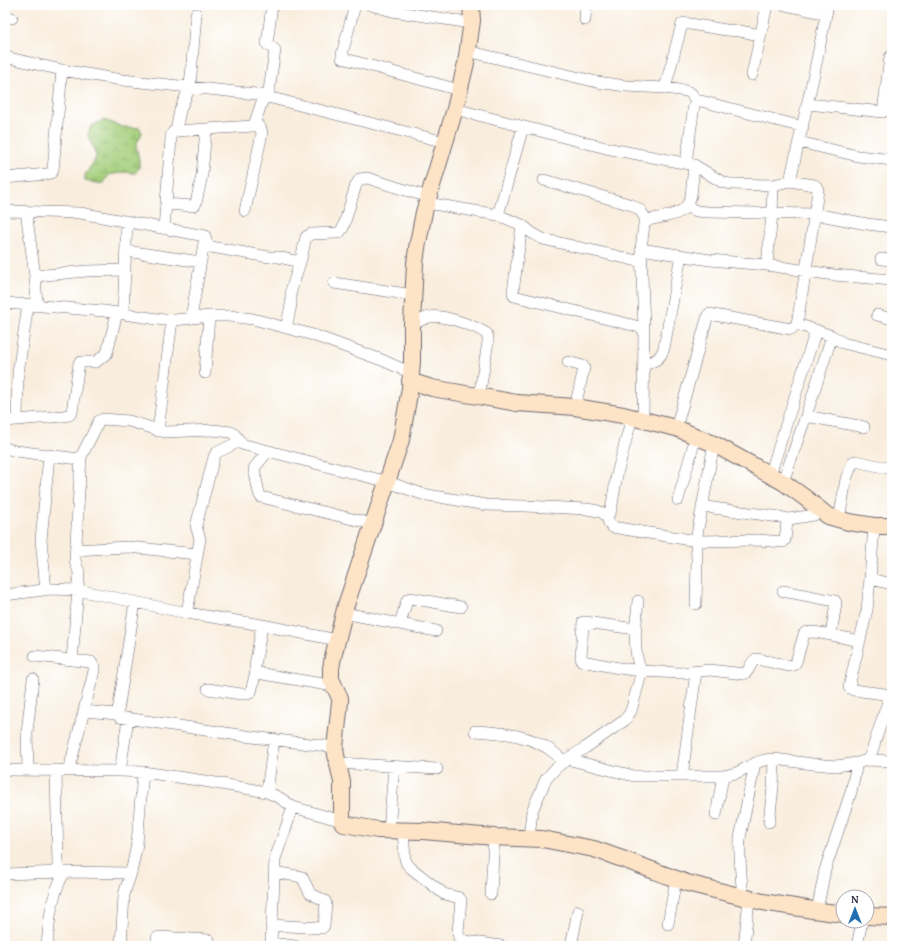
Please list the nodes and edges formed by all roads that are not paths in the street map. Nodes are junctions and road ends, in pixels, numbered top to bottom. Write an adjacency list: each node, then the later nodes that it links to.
1 (272, 5): 22 (street)
2 (355, 5): 21 (street)
3 (371, 5): 8 (street)
4 (472, 5): 12 (street)
5 (586, 5): 11 (street)
6 (767, 5): 13 (street)
7 (786, 5): 9 (street)
8 (393, 8): 12 (street)
9 (827, 10): 24 (street)
10 (196, 14): 19 (street)
11 (585, 20)
12 (471, 23): 14 (street)
13 (760, 35): 18 (street); 20 (street)
14 (467, 51): 20 (street); 21 (street)
15 (892, 55): 24 (street)
16 (5, 57): 17 (street)
17 (62, 70): 19 (street); 35 (street)
18 (752, 75)
19 (190, 87): 22 (street); 30 (street)
20 (665, 88): 23 (street)
21 (459, 90): 25 (street)
22 (266, 96): 26 (street); 31 (street)
23 (696, 101): 28 (street); 34 (street)
24 (808, 104): 28 (street)
25 (455, 108): 27 (street); 31 (street)
26 (255, 122): 29 (street); 44 (street)
27 (523, 127): 34 (street); 47 (street)
28 (803, 127): 32 (street)
29 (206, 129): 30 (street); 40 (street)
30 (176, 131): 40 (street)
31 (445, 142): 39 (street)
32 (799, 142): 33 (street); 37 (street)
33 (892, 160)
34 (690, 164): 38 (street); 41 (street)
35 (5, 178)
36 (544, 180): 49 (street)
37 (790, 181): 38 (street); 46 (street)
38 (773, 185): 45 (street)
39 (427, 200): 47 (street); 58 (street); 66 (street)
40 (166, 204): 52 (street)
41 (686, 207): 45 (street); 49 (street)
42 (5, 211): 43 (street)
43 (26, 211): 48 (street); 63 (street)
44 (245, 211)
45 (772, 214): 46 (street); 60 (street)
46 (815, 214): 51 (street); 62 (street)
47 (498, 215): 50 (street)
48 (127, 221): 52 (street); 55 (street)
49 (647, 221): 54 (street)
50 (522, 225): 59 (street); 78 (street)
51 (892, 227)
52 (164, 228): 53 (street)
53 (205, 236): 57 (street); 58 (street)
54 (641, 248): 56 (street); 59 (street)
55 (126, 251): 57 (street); 61 (street)
56 (681, 255): 60 (street); 83 (street)
57 (201, 262): 72 (street)
58 (300, 262): 77 (street)
59 (642, 262): 78 (street)
60 (767, 265): 62 (street)
61 (125, 270): 63 (street); 69 (street)
62 (805, 270): 64 (street); 76 (street)
63 (35, 276): 68 (street)
64 (892, 280)
65 (334, 283): 66 (street)
66 (413, 295): 75 (street)
67 (5, 303): 68 (street)
68 (32, 305): 69 (street); 90 (street)
69 (120, 314): 74 (street); 90 (street)
70 (877, 315): 73 (street)
71 (209, 316): 72 (street); 77 (street); 84 (street)
72 (191, 318): 74 (street)
73 (892, 319)
74 (172, 320): 94 (street)
75 (412, 324): 85 (street); 86 (street)
76 (797, 324): 79 (street); 92 (street)
77 (286, 328): 85 (street)
78 (644, 328): 83 (street)
79 (816, 330): 80 (street); 103 (street)
80 (832, 336): 81 (street); 88 (street)
81 (892, 355)
82 (568, 362): 87 (street)
83 (644, 365): 89 (street)
84 (205, 373)
85 (411, 377): 86 (street); 104 (street)
86 (479, 396): 87 (street)
87 (575, 407): 89 (street)
88 (806, 416): 93 (street); 103 (street)
89 (638, 418): 92 (street); 108 (street)
90 (17, 420): 91 (street)
91 (5, 421)
92 (676, 428): 95 (street)
93 (864, 428)
94 (158, 430): 96 (street); 101 (street)
95 (696, 436): 97 (street); 105 (street)
96 (240, 441): 99 (street); 116 (street)
97 (714, 444): 103 (street); 106 (street)
98 (5, 448): 100 (street)
99 (268, 451): 104 (street); 111 (street)
100 (49, 456): 101 (street); 119 (street)
101 (81, 457): 115 (street)
102 (892, 469): 110 (street)
103 (777, 478): 107 (street)
104 (388, 482): 108 (street); 111 (street)
105 (678, 500)
106 (702, 505): 109 (street); 114 (street)
107 (821, 511): 109 (street); 110 (street)
108 (608, 517): 114 (street)
109 (789, 520): 114 (street)
110 (839, 520): 112 (street)
111 (373, 524): 128 (street)
112 (874, 526): 113 (street); 117 (street)
113 (892, 526)
114 (696, 540): 125 (street)
115 (76, 550): 116 (street); 120 (street)
116 (197, 554): 127 (street)
117 (870, 579): 118 (street); 135 (street)
118 (892, 584)
119 (46, 590): 120 (street); 122 (street)
120 (78, 590): 124 (street); 137 (street)
121 (783, 591): 133 (street)
122 (5, 595)
123 (638, 601): 131 (street)
124 (135, 602): 127 (street); 146 (street)
125 (696, 604)
126 (461, 607): 129 (street)
127 (187, 613): 130 (street)
128 (344, 613): 129 (street); 134 (street)
129 (400, 624): 132 (street)
130 (262, 625): 134 (street); 138 (street)
131 (636, 629): 139 (street); 139 (street)
132 (436, 631)
133 (831, 635): 135 (street); 140 (street)
134 (337, 640): 142 (street)
135 (859, 641): 144 (street)
136 (35, 656): 137 (street)
137 (72, 660): 145 (street)
138 (256, 671): 142 (street); 143 (street)
139 (641, 671): 140 (street); 152 (street)
140 (696, 672): 165 (street)
141 (34, 679): 160 (street)
142 (334, 686): 150 (street)
143 (208, 689)
144 (891, 695): 154 (street)
145 (84, 711): 146 (street); 162 (street)
146 (117, 714): 147 (street)
147 (128, 719): 149 (street); 163 (street)
148 (475, 731): 152 (street)
149 (274, 740): 150 (street); 167 (street)
150 (335, 747): 155 (street)
151 (774, 759): 154 (street); 156 (street); 171 (street)
152 (565, 760): 165 (street); 174 (street)
153 (892, 761): 154 (street)
154 (862, 762): 183 (street)
155 (338, 763): 157 (street); 170 (street)
156 (755, 763): 166 (street); 181 (street)
157 (394, 767): 158 (street); 172 (street)
158 (437, 769)
159 (5, 770): 160 (street)
160 (28, 770): 161 (street)
161 (56, 770): 162 (street); 176 (street)
162 (69, 770): 163 (street)
163 (120, 771): 164 (street)
164 (144, 772): 167 (street); 177 (street)
165 (682, 776): 166 (street)
166 (724, 776): 169 (street)
167 (267, 792): 168 (street)
168 (293, 806): 170 (street); 175 (street)
169 (716, 815)
170 (342, 821): 172 (street)
171 (769, 822)
172 (396, 830): 173 (street); 196 (street)
173 (494, 837): 174 (street); 180 (street)
174 (529, 838): 179 (street)
175 (274, 872): 188 (street); 188 (street)
176 (63, 873): 177 (street); 178 (street); 192 (street)
177 (131, 873): 193 (street)
178 (5, 874)
179 (676, 878): 181 (street); 187 (street)
180 (491, 894)
181 (746, 898): 183 (street); 198 (street)
182 (578, 911): 197 (street)
183 (817, 911): 184 (street)
184 (835, 913)
185 (875, 916): 186 (street)
186 (892, 917)
187 (668, 924)
188 (271, 925): 191 (street)
189 (861, 929): 199 (street)
190 (209, 940): 194 (street)
191 (271, 944): 195 (street)
192 (47, 946)
193 (121, 946)
194 (157, 946)
195 (295, 946)
196 (494, 946)
197 (571, 946)
198 (744, 946)
199 (858, 946)

